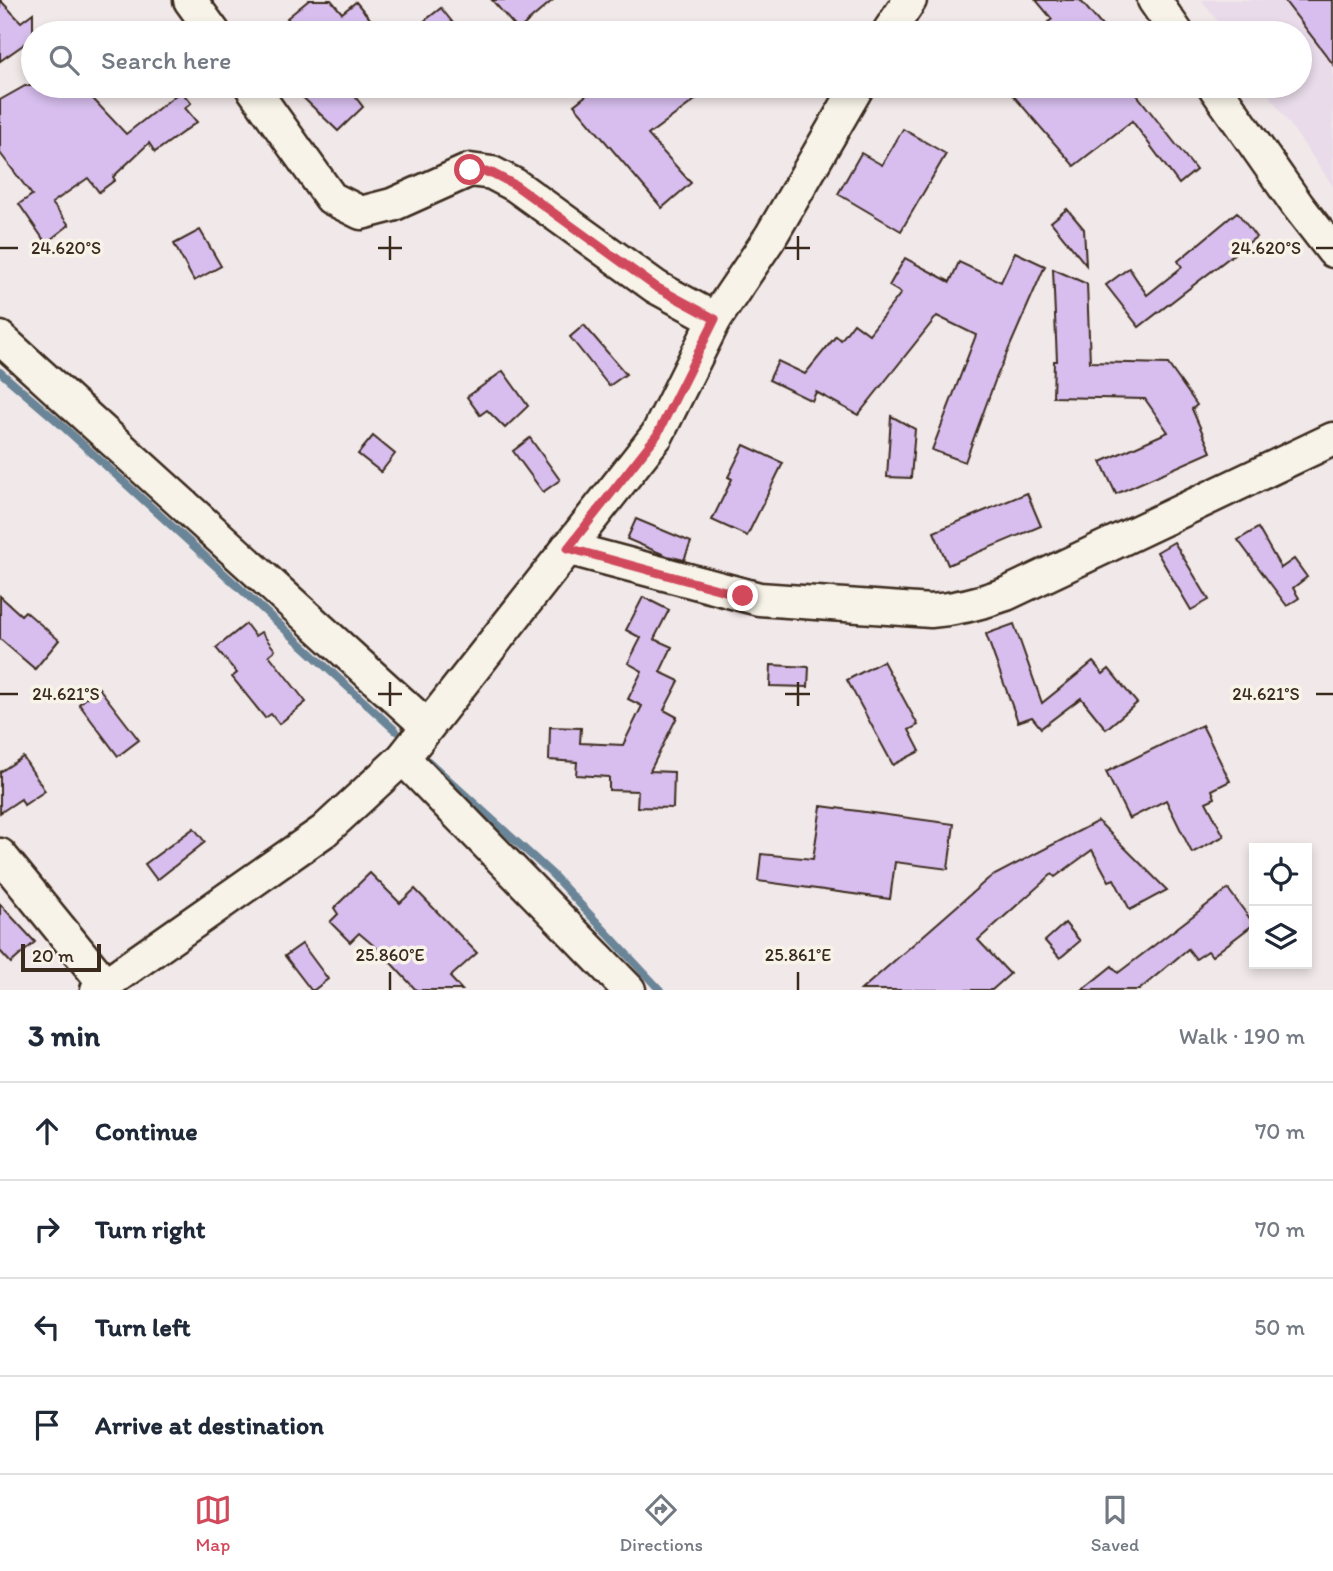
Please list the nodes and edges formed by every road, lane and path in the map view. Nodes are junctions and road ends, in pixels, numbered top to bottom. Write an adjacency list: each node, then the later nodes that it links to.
1 (190, 0): 4 (street)
2 (909, 0): 5 (street)
3 (1154, 0): 6 (street)
4 (205, 21)
5 (896, 21)
6 (1169, 21)
7 (260, 98): 11 (street)
8 (851, 98): 11 (street)
9 (1223, 98): 10 (street)
10 (1333, 251)
11 (715, 319): 14 (street)
12 (0, 338): 15 (street)
13 (1333, 439): 14 (street)
14 (568, 548): 15 (street)
15 (427, 726): 16 (street)
16 (403, 758): 18 (street); 19 (street)
17 (0, 855): 18 (street)
18 (101, 987)
19 (629, 990)

